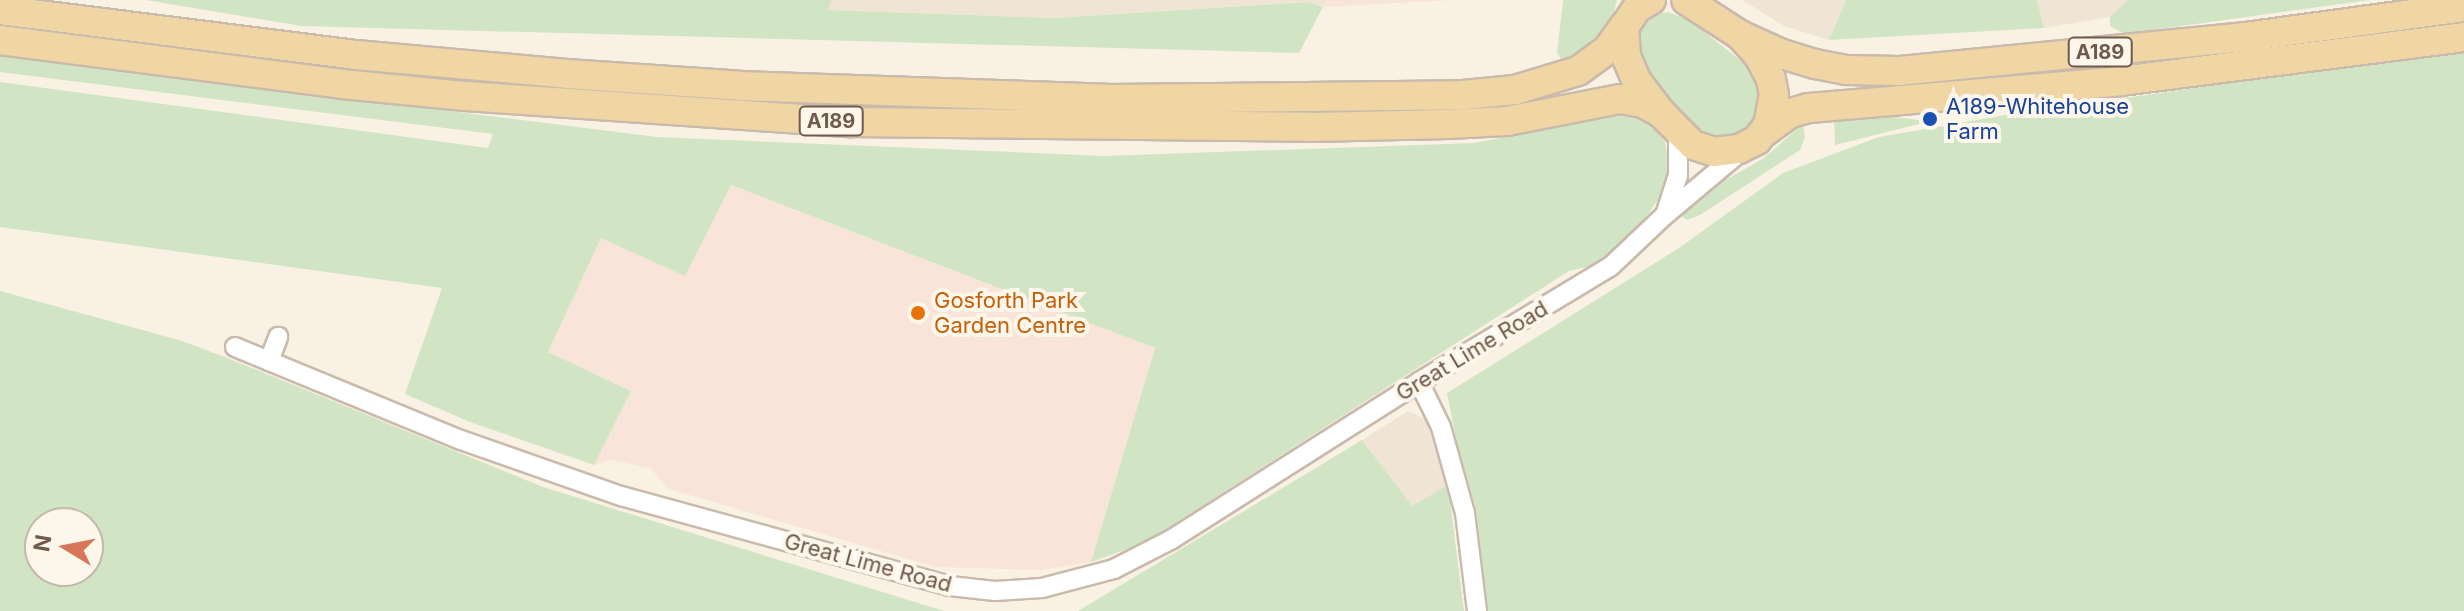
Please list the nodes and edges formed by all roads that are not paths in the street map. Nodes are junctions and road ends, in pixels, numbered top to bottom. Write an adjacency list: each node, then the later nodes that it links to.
1 (1651, 0): 5 (main road)
2 (1691, 2): 6 (main road)
3 (2464, 7): 6 (main road, A189)
4 (0, 10): 5 (main road, A189)
5 (1627, 16): 9 (main road)
6 (1740, 35): 10 (main road)
7 (2464, 37): 10 (main road, A189)
8 (0, 40): 9 (main road, A189)
9 (1670, 122): 10 (main road); 11 (street, Great Lime Road)
10 (1756, 139): 11 (street, Great Lime Road)
11 (1665, 215): 15 (street, Great Lime Road)
12 (278, 337): 14 (street)
13 (235, 347): 14 (street, Great Lime Road)
14 (269, 361): 15 (street, Great Lime Road)
15 (1419, 382): 16 (street)
16 (1477, 611)

